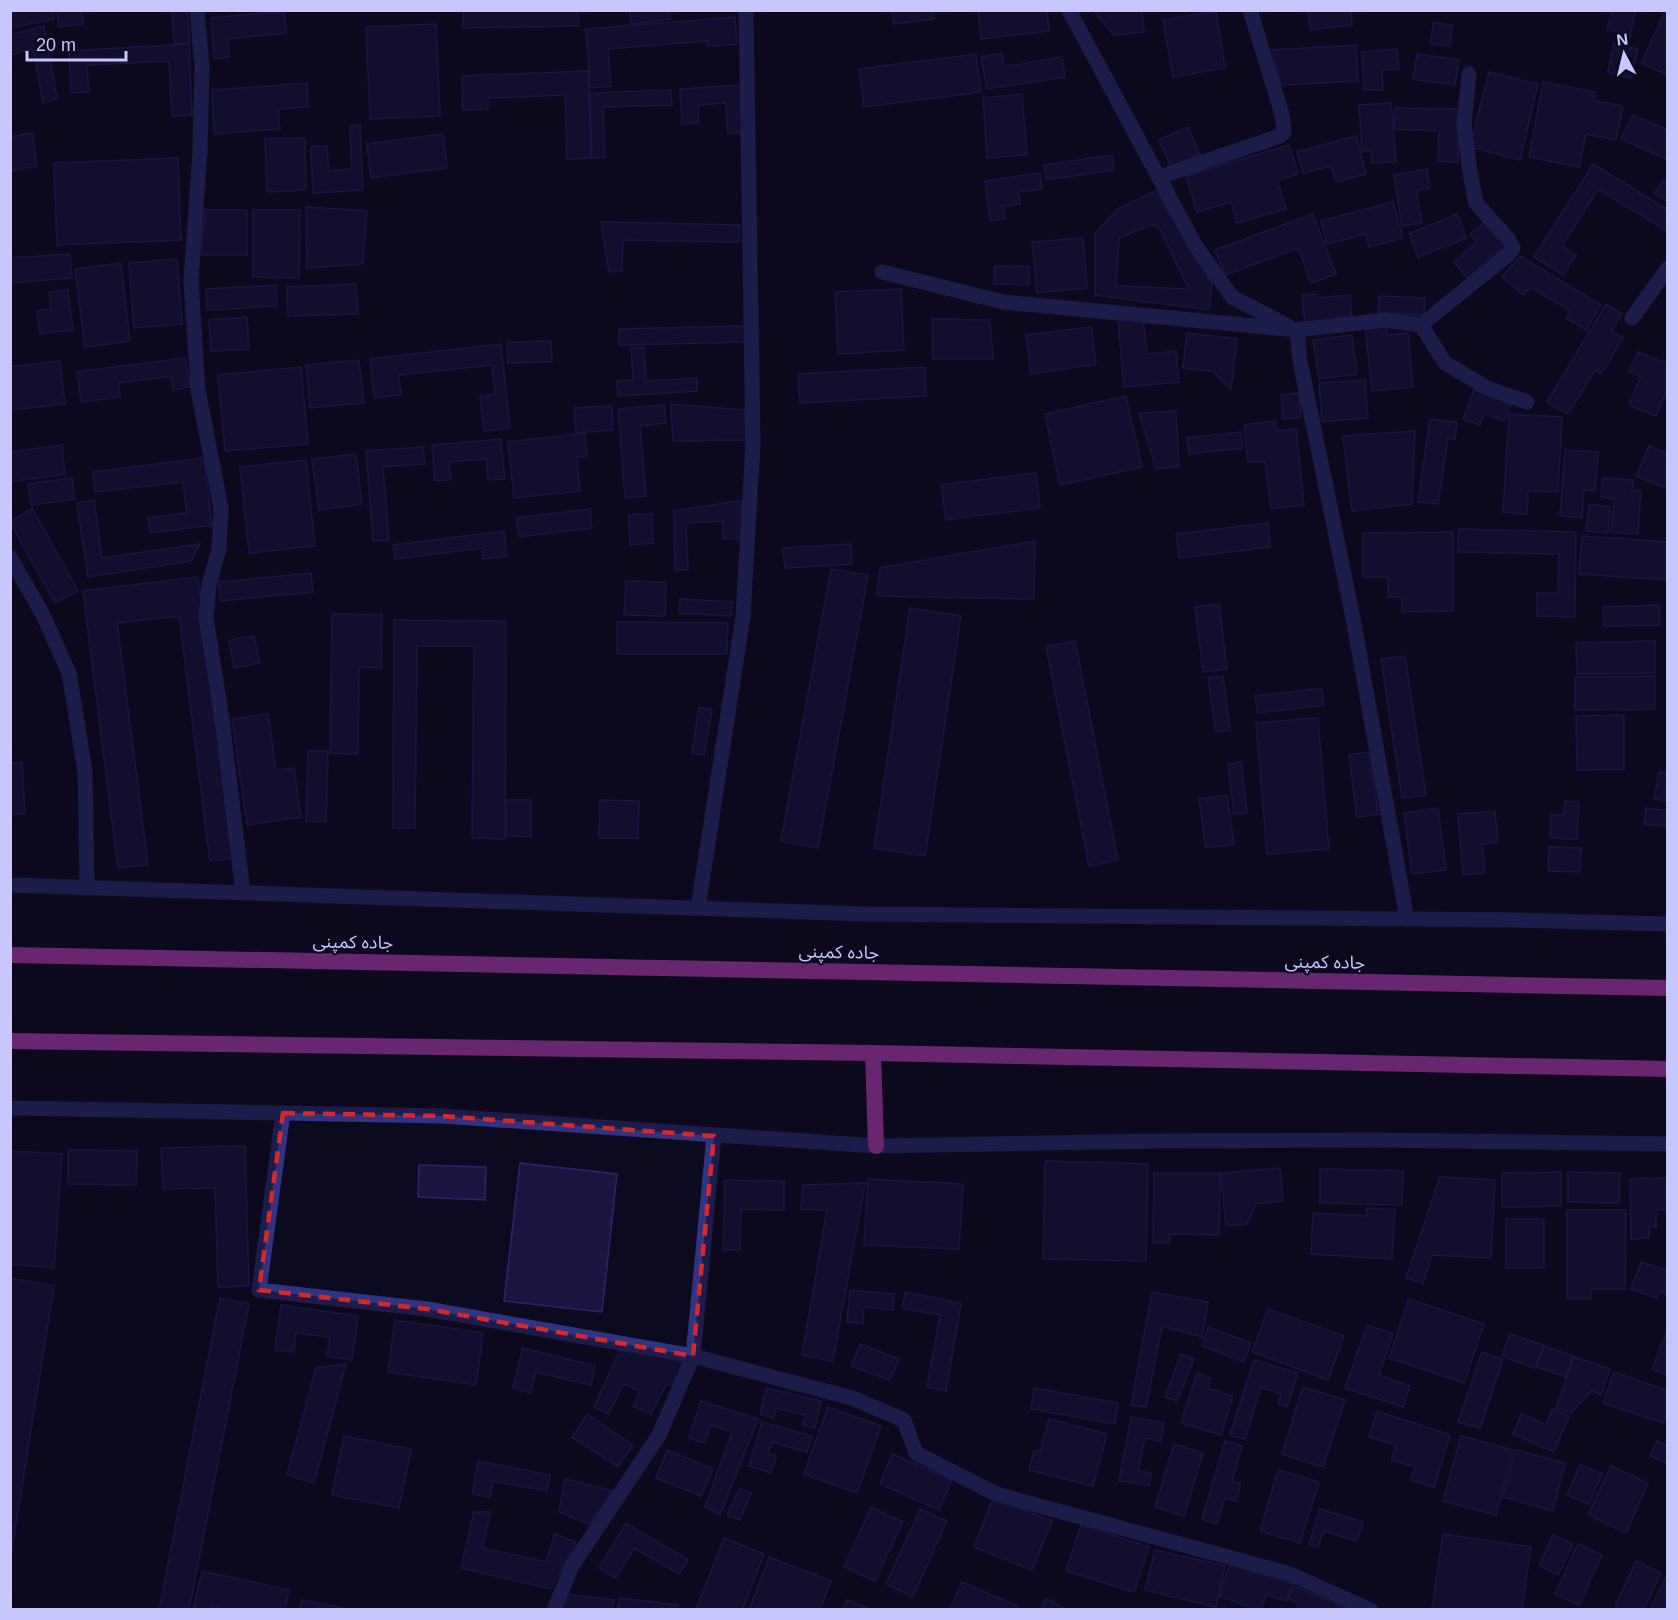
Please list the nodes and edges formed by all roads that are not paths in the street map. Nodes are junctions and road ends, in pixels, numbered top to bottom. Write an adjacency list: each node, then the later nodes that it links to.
1 (197, 10): 16 (street)
2 (746, 10): 17 (street)
3 (1069, 10): 6 (street)
4 (1250, 10): 6 (street)
5 (1469, 74): 10 (street)
6 (1159, 177): 11 (street)
7 (1668, 268): 9 (street)
8 (882, 272): 11 (street)
9 (1632, 318)
10 (1421, 325): 11 (street); 12 (street)
11 (1297, 330): 18 (street)
12 (1527, 402)
13 (10, 557): 15 (street)
14 (10, 885): 15 (street)
15 (87, 888): 16 (street)
16 (243, 893): 17 (street)
17 (698, 908): 18 (street)
18 (1407, 919): 19 (street)
19 (1668, 924)
20 (10, 955): 21 (highway, جاده کمپنی)
21 (1668, 988)
22 (10, 1041): 23 (highway)
23 (873, 1053): 24 (highway); 29 (highway)
24 (1668, 1069)
25 (10, 1108): 26 (street)
26 (283, 1113): 27 (street); 30 (street)
27 (714, 1136): 29 (street); 30 (street)
28 (1668, 1144): 29 (street)
29 (876, 1146)
30 (693, 1356): 31 (street); 32 (street)
31 (554, 1610)
32 (1371, 1610)

